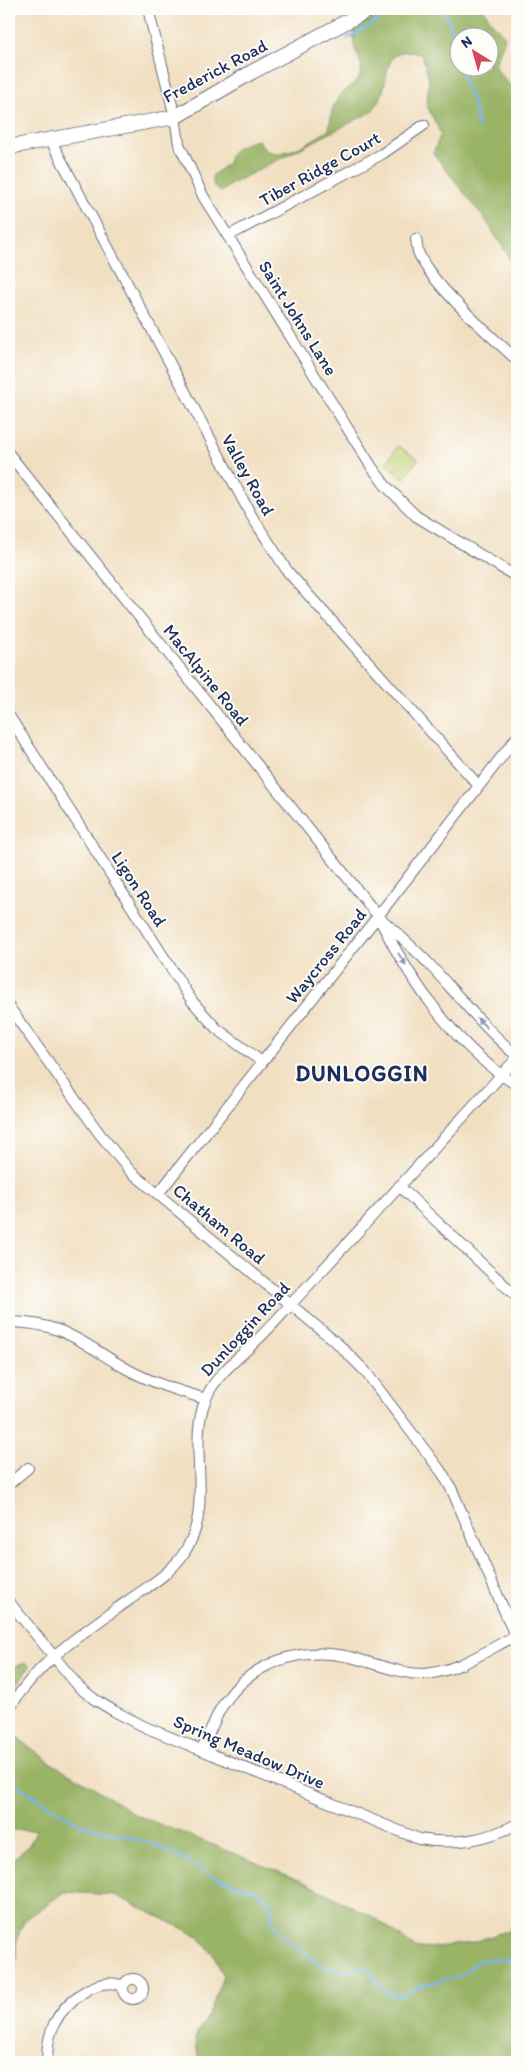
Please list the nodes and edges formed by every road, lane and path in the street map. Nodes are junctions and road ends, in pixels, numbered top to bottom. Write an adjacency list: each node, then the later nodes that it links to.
1 (148, 9): 3 (street, Saint Johns Lane)
2 (370, 9): 3 (main road, Frederick Road)
3 (175, 117): 5 (main road, Frederick Road); 7 (street, Saint Johns Lane)
4 (424, 125): 7 (street, Tiber Ridge Court)
5 (50, 138): 6 (main road, Frederick Road); 14 (street, Valley Road)
6 (9, 147)
7 (228, 236): 11 (street, Saint Johns Lane)
8 (416, 239): 9 (street)
9 (517, 360)
10 (9, 454): 15 (street, MacAlpine Road)
11 (517, 577)
12 (9, 716): 18 (street, Ligon Road)
13 (517, 737): 14 (street, Waycross Road)
14 (479, 786): 15 (street, Waycross Road)
15 (378, 916): 17 (street, MacAlpine Road, one-way to 15); 18 (street, Waycross Road); 19 (street, MacAlpine Road, one-way to 19)
16 (9, 1006): 22 (street, Chatham Road)
17 (517, 1057): 19 (street, Dunloggin Road)
18 (262, 1062): 22 (street, Waycross Road)
19 (501, 1076): 20 (street, MacAlpine Road); 21 (street, Dunloggin Road)
20 (517, 1086)
21 (399, 1186): 23 (street); 24 (street, Dunloggin Road)
22 (158, 1194): 24 (street, Chatham Road)
23 (517, 1297)
24 (290, 1305): 26 (street, Dunloggin Road); 30 (street, Chatham Road)
25 (9, 1322): 26 (street)
26 (206, 1399): 31 (street, Dunloggin Road)
27 (28, 1468): 28 (street)
28 (9, 1484)
29 (9, 1602): 31 (street, Spring Meadow Drive)
30 (516, 1638): 33 (street)
31 (53, 1656): 32 (street, Dunloggin Road); 33 (street, Spring Meadow Drive)
32 (9, 1709)
33 (202, 1749): 34 (street, Spring Meadow Drive)
34 (517, 1824)
35 (123, 1986): 36 (street)
36 (48, 2062)

